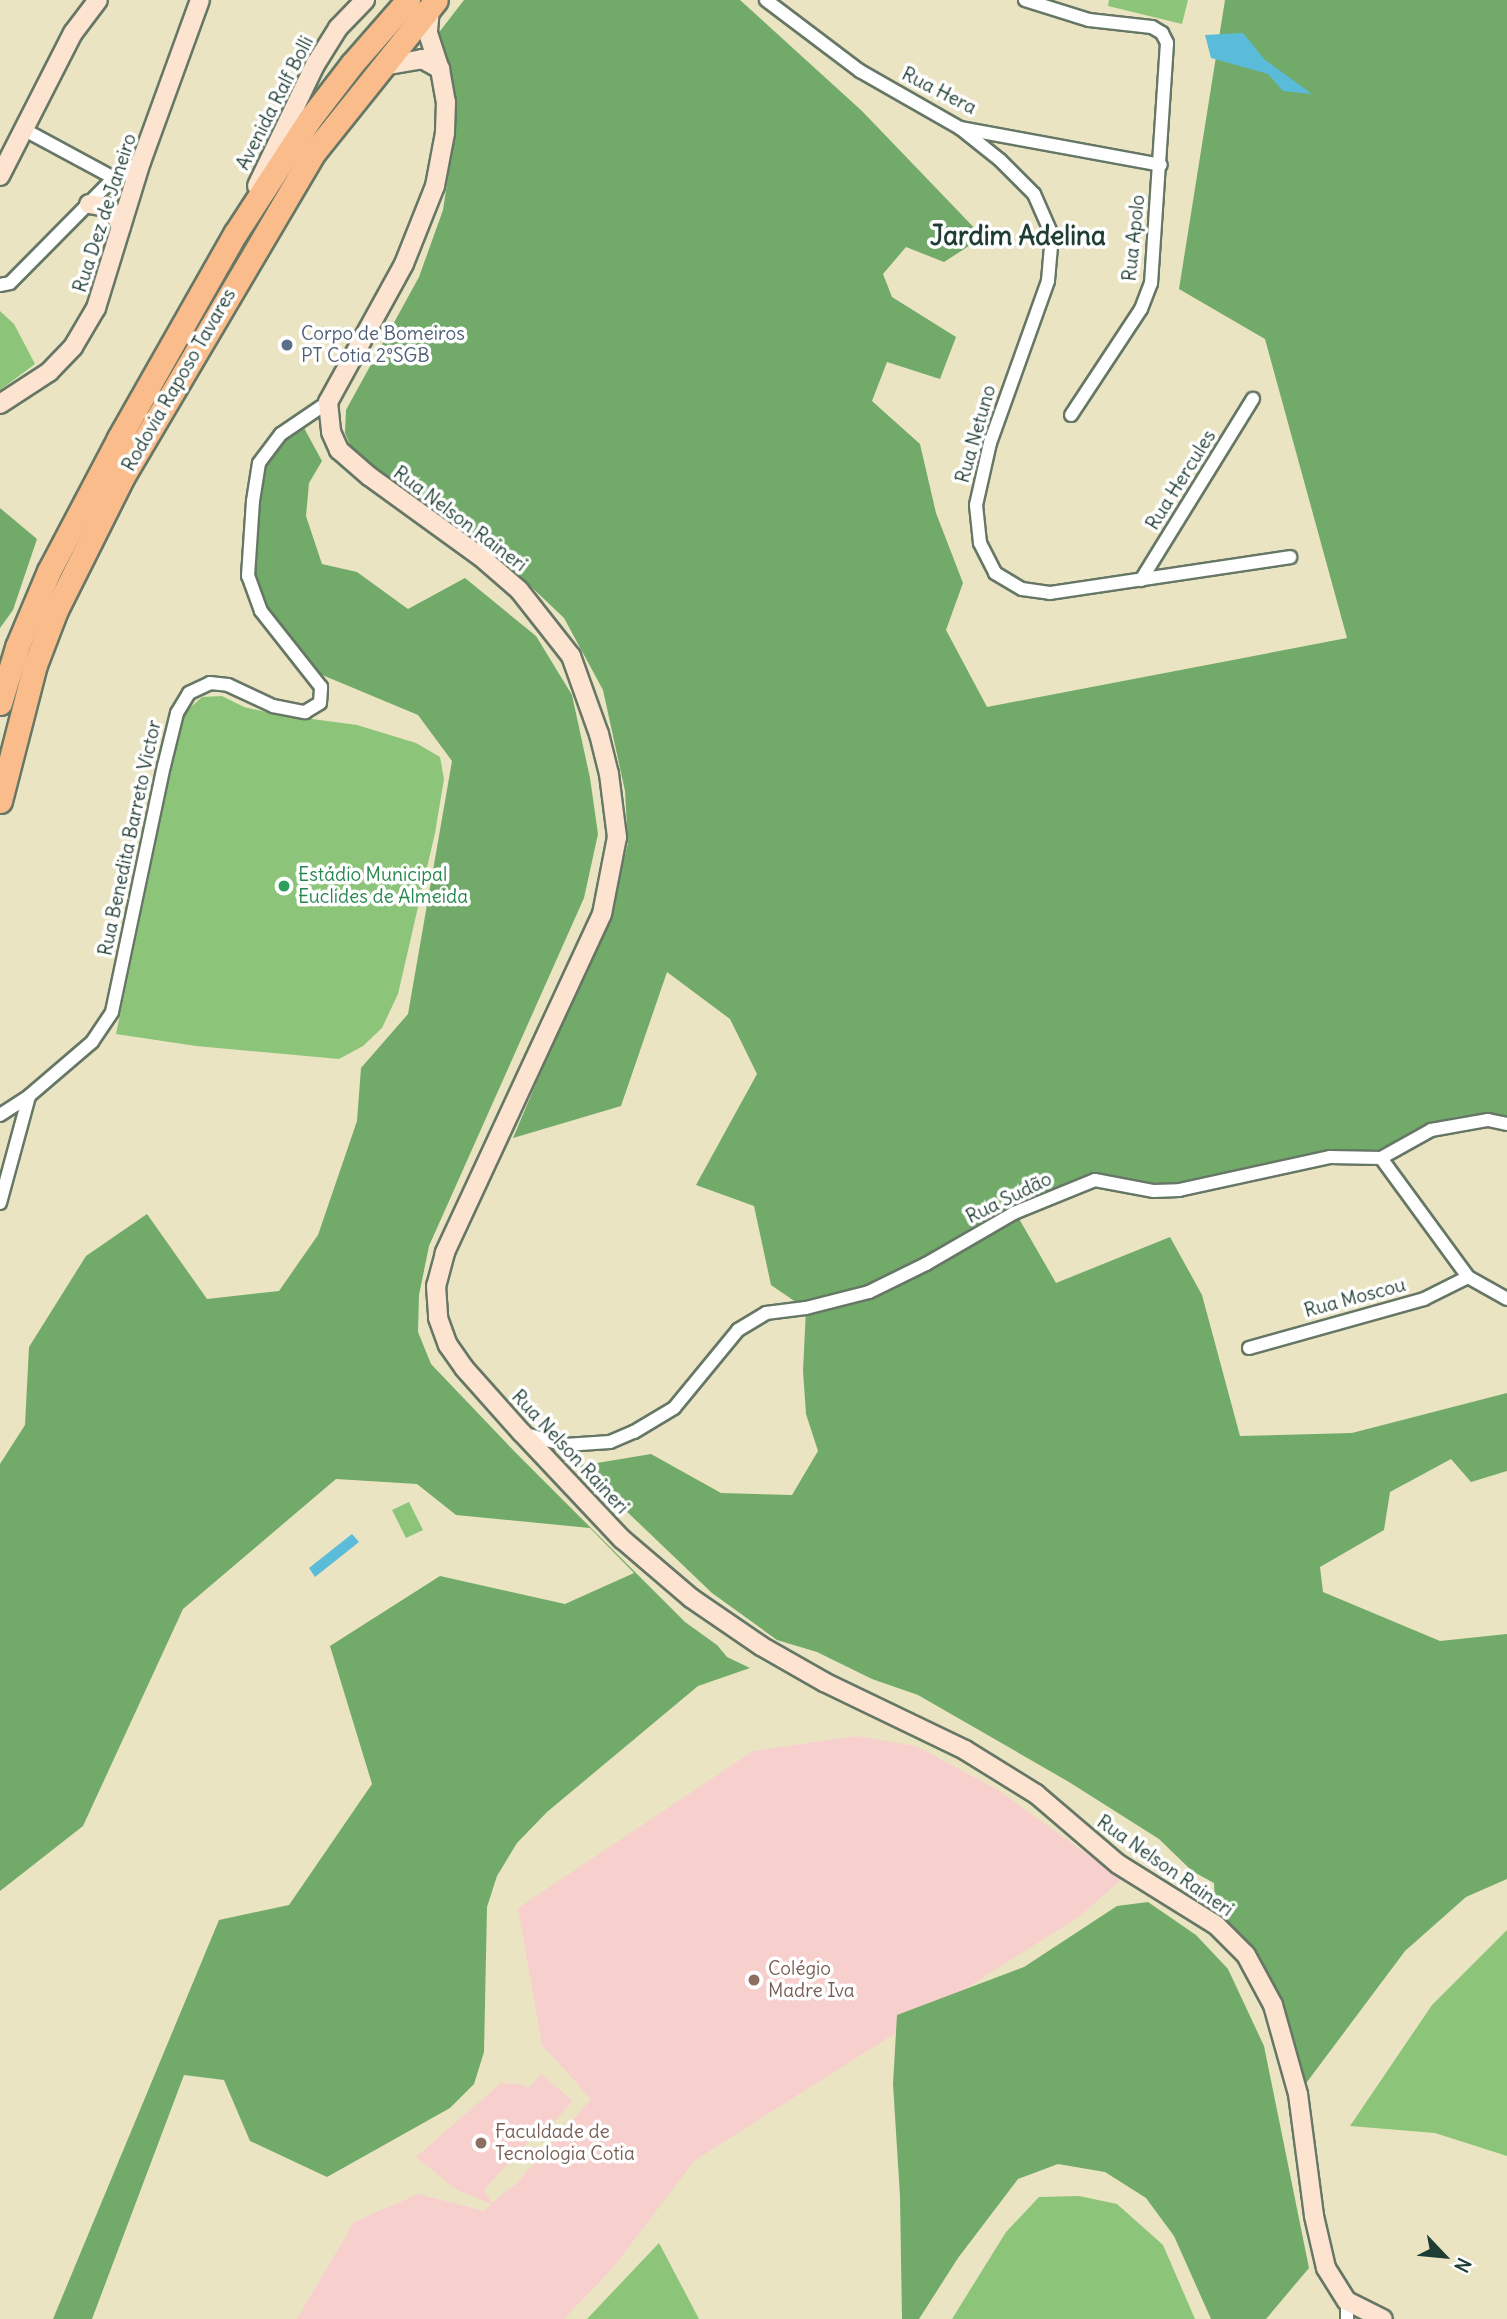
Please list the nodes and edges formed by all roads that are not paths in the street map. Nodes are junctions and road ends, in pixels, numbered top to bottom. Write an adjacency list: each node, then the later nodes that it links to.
1 (98, 0): 12 (main road)
2 (200, 0): 13 (main road, Rua Dez de Janeiro)
3 (365, 0): 8 (main road, Avenida Ralf Bolli)
4 (408, 0): 19 (highway, Rodovia Raposo Tavares)
5 (766, 0): 11 (street, Rua Hera)
6 (1025, 0): 14 (street, Rua Apolo)
7 (433, 4): 9 (highway, Rodovia Raposo Tavares); 10 (main road)
8 (346, 8): 19 (main road, Avenida Ralf Bolli)
9 (383, 66): 10 (main road); 28 (highway, Rodovia Raposo Tavares)
10 (440, 69): 22 (main road)
11 (960, 128): 14 (street, Rua Hera); 26 (street, Rua Netuno)
12 (23, 129): 15 (main road); 16 (street)
13 (141, 162): 16 (street); 18 (main road, Rua Dez de Janeiro)
14 (1161, 165): 24 (street, Rua Apolo)
15 (0, 176)
16 (114, 178): 17 (street)
17 (89, 204): 18 (main road); 20 (street)
18 (121, 227): 23 (main road, Rua Dez de Janeiro)
19 (235, 234): 27 (highway, Rodovia Raposo Tavares)
20 (0, 285)
21 (1253, 399): 26 (street, Rua Hercules)
22 (328, 402): 29 (street, Rua Benedita Barreto Victor); 37 (main road, Rua Nelson Raineri)
23 (0, 404)
24 (1071, 415)
25 (1290, 557): 26 (street, Rua Netuno)
26 (1141, 580)
27 (0, 703)
28 (0, 800)
29 (29, 1096): 30 (street); 33 (street)
30 (0, 1115)
31 (1507, 1124): 32 (street)
32 (1381, 1158): 34 (street); 37 (street, Rua Sudão)
33 (0, 1203)
34 (1468, 1277): 35 (street); 36 (street, Rua Moscou)
35 (1507, 1299)
36 (1249, 1348)
37 (522, 1433): 38 (main road, Rua Nelson Raineri)
38 (1347, 2310): 39 (main road, Rua Nelson Raineri)
39 (1383, 2319)

